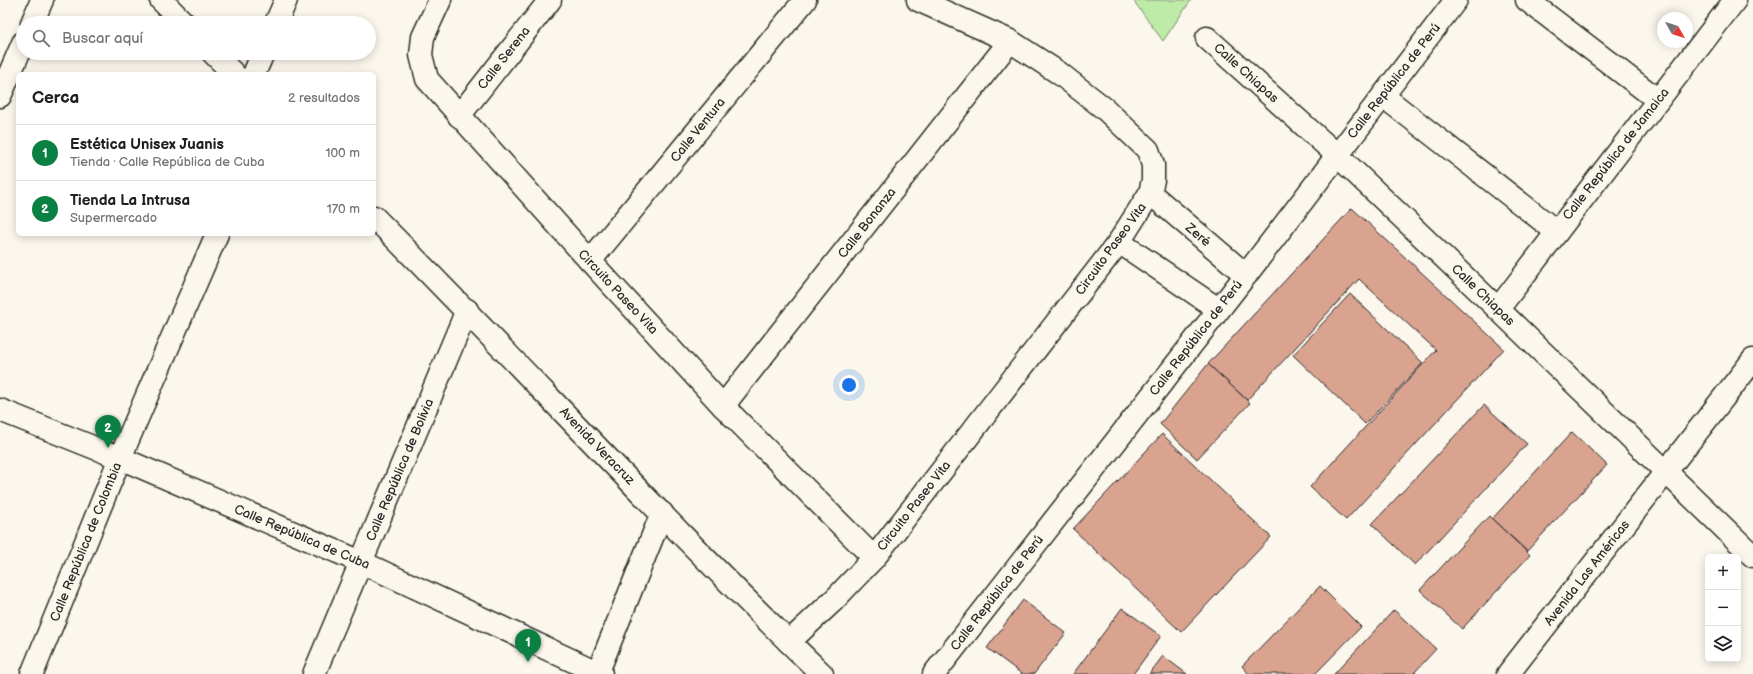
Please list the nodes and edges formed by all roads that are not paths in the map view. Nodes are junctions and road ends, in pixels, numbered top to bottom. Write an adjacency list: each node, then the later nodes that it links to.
1 (42, 0): 11 (street)
2 (162, 0): 12 (street)
3 (286, 0): 13 (street)
4 (440, 0): 24 (street, Circuito Paseo Vita)
5 (550, 0): 24 (street, Calle Serena)
6 (805, 0): 31 (street, Calle Ventura)
7 (918, 0): 15 (street, Circuito Paseo Vita)
8 (1456, 0): 22 (street, Calle República de Perú)
9 (1527, 0): 23 (street)
10 (1735, 0): 23 (street, Calle República de Jamaica)
11 (35, 16)
12 (177, 16)
13 (279, 16)
14 (1207, 38): 25 (street, Calle Chiapas)
15 (1010, 41): 26 (street, Circuito Paseo Vita); 37 (street, Calle Bonanza)
16 (16, 59): 21 (street)
17 (220, 60): 19 (street)
18 (260, 60): 20 (street)
19 (232, 72)
20 (255, 72)
21 (0, 96)
22 (1383, 96): 25 (street, Calle República de Perú); 28 (street)
23 (1658, 100): 28 (street, Calle República de Jamaica)
24 (460, 116): 31 (street, Circuito Paseo Vita)
25 (1337, 155): 32 (street, Calle República de Perú); 34 (street, Calle Chiapas)
26 (1150, 193): 30 (street, Circuito Paseo Vita); 32 (street, Zeré)
27 (376, 219): 35 (street, Avenida Veracruz)
28 (1557, 232): 34 (street, Calle República de Jamaica)
29 (216, 236): 39 (street, Calle República de Colombia)
30 (1119, 242): 33 (street); 43 (street, Circuito Paseo Vita)
31 (590, 261): 37 (street, Circuito Paseo Vita)
32 (1246, 275): 33 (street, Calle República de Perú)
33 (1218, 309): 50 (street, Calle República de Perú)
34 (1498, 309): 40 (street, Calle Chiapas)
35 (467, 310): 41 (street, Avenida Veracruz); 44 (street, Calle República de Bolivia)
36 (1753, 360): 40 (street, Avenida Las Américas)
37 (723, 406): 43 (street, Circuito Paseo Vita)
38 (0, 410): 39 (street, Calle República de Cuba)
39 (120, 458): 44 (street, Calle República de Cuba); 46 (street, Calle República de Colombia)
40 (1665, 472): 42 (street, Calle Chiapas); 51 (street, Avenida Las Américas)
41 (662, 513): 45 (street, Avenida Veracruz); 48 (street)
42 (1753, 556)
43 (874, 558): 45 (street, Circuito Paseo Vita)
44 (361, 562): 47 (street, Calle República de Bolivia); 48 (street, Calle República de Cuba)
45 (789, 642): 49 (street, Avenida Veracruz)
46 (32, 674)
47 (314, 674)
48 (599, 674)
49 (822, 674)
50 (934, 674)
51 (1508, 674)

